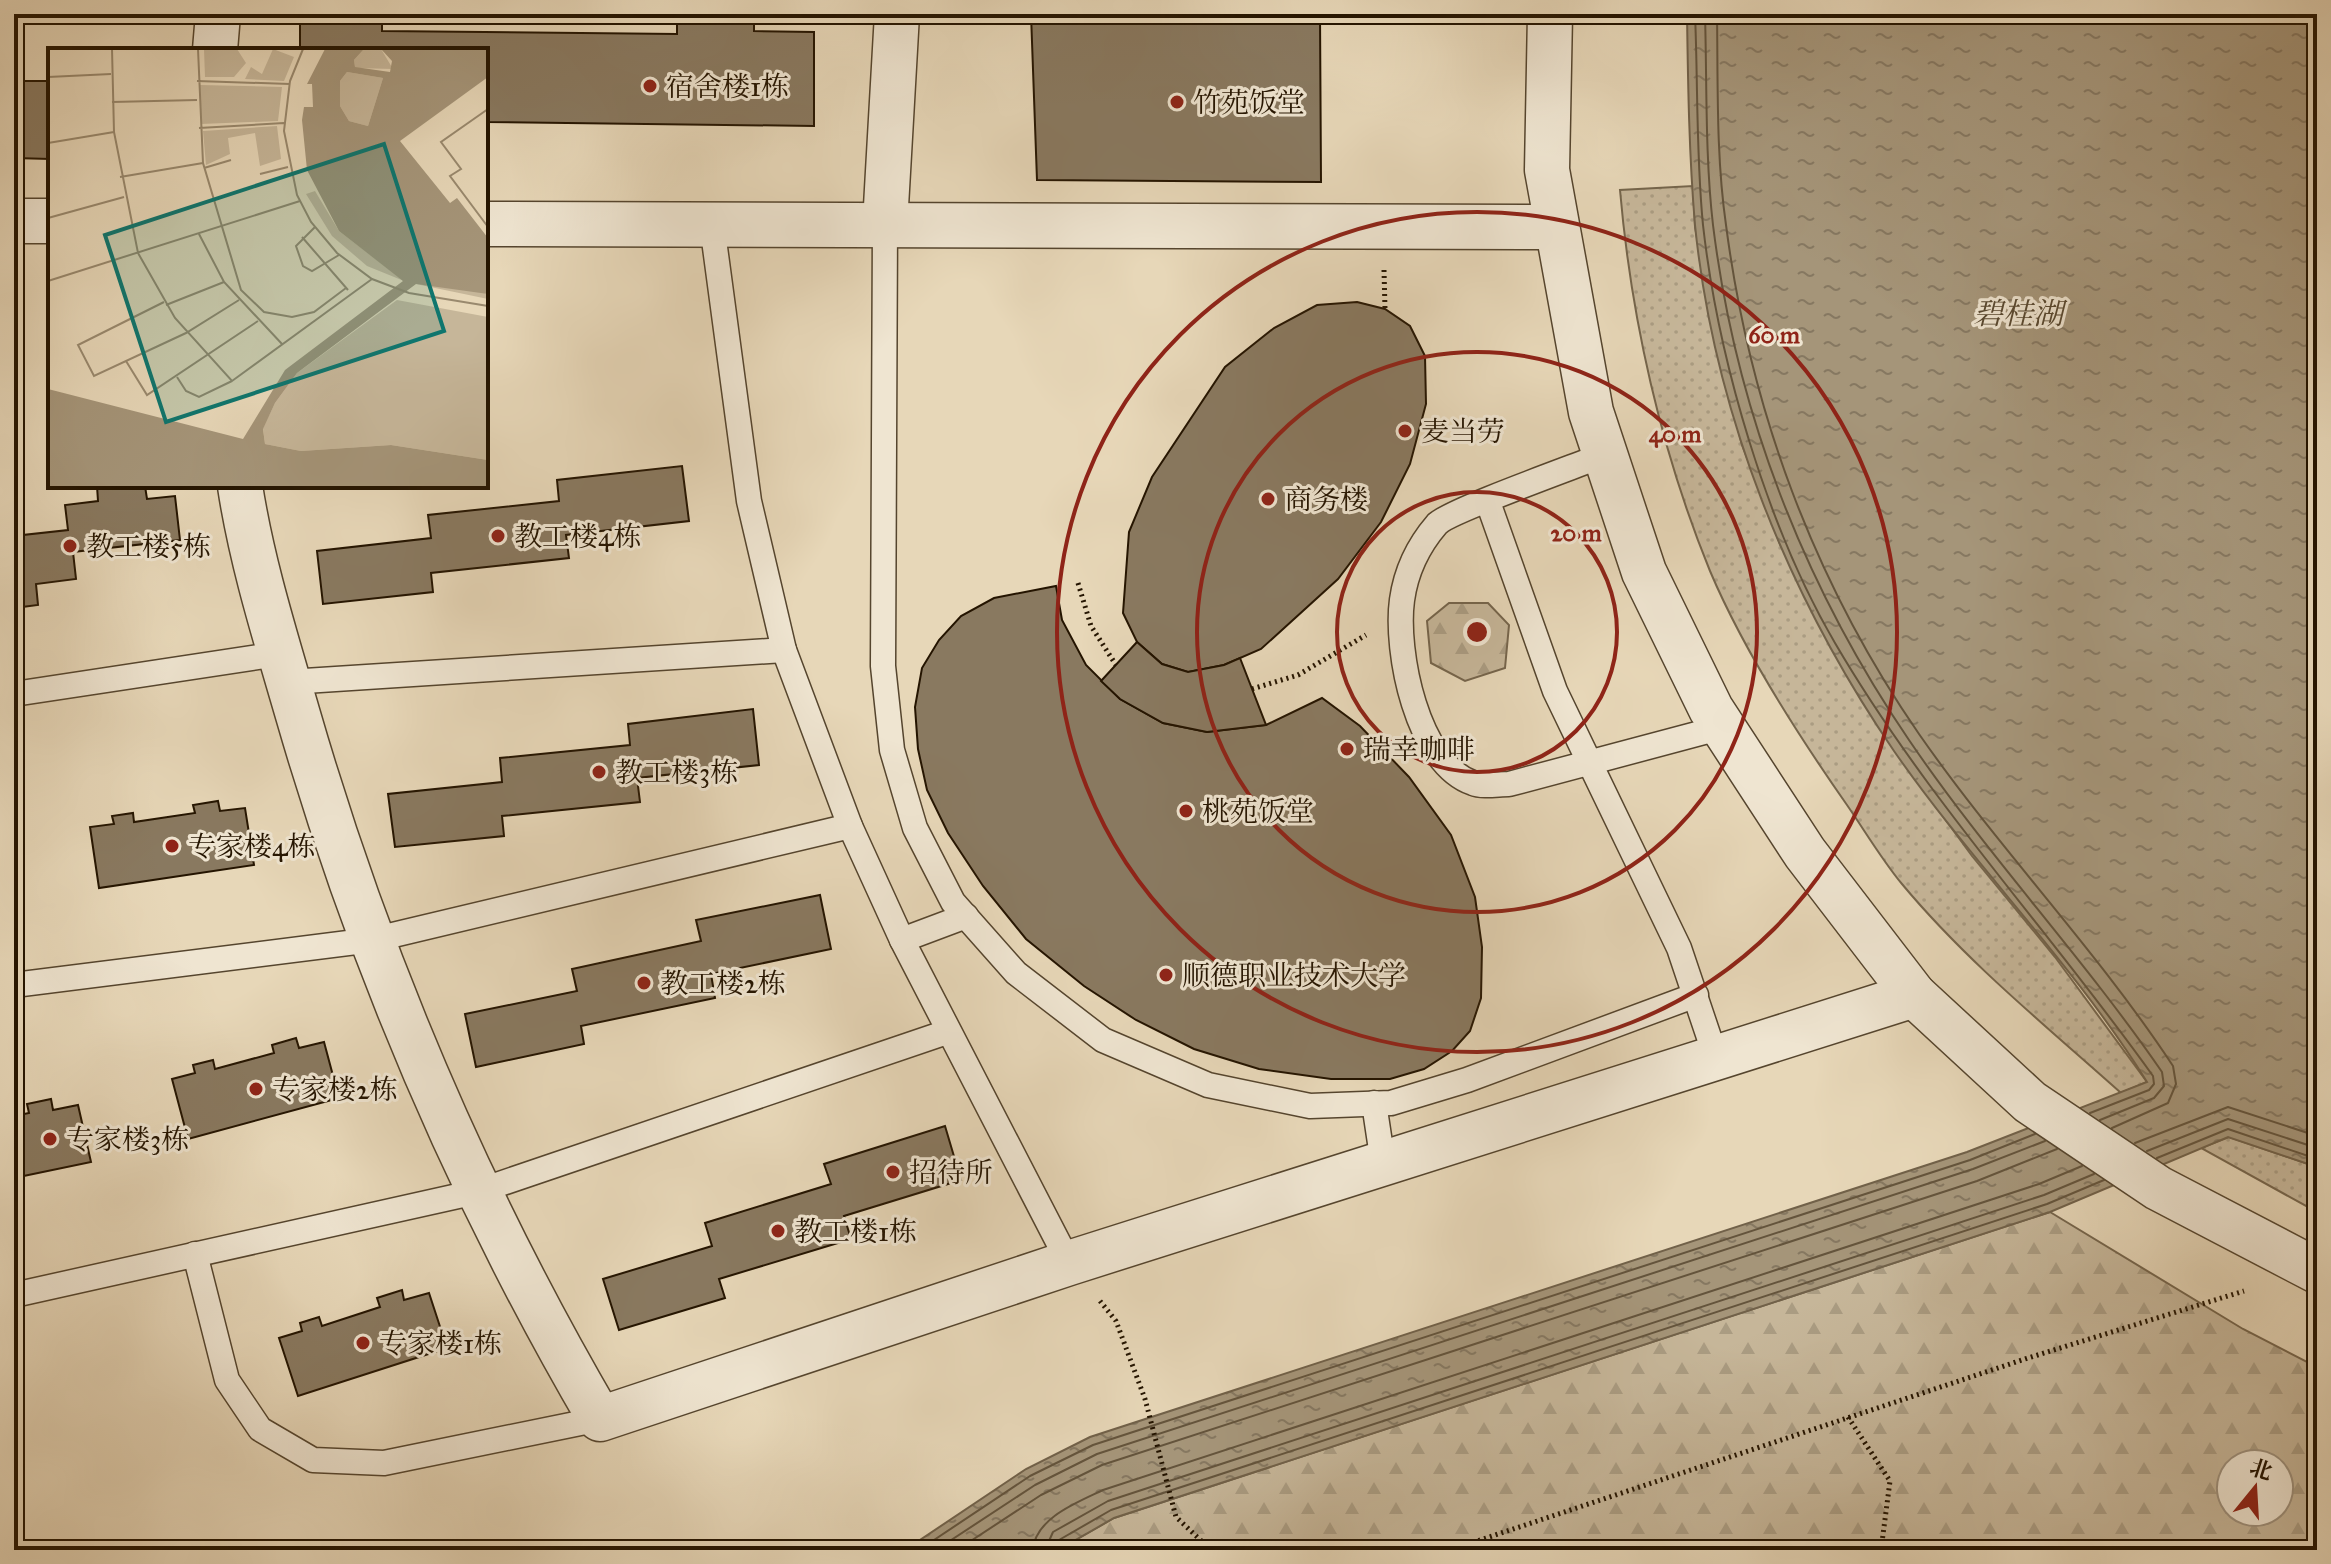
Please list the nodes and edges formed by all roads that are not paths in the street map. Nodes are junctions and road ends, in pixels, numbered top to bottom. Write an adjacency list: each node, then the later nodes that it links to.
1 (218, 14): 4 (street)
2 (897, 14): 8 (street)
3 (1550, 14): 10 (street)
4 (215, 48)
5 (14, 221): 6 (street)
6 (48, 221)
7 (488, 224): 9 (street)
8 (885, 224): 9 (street); 10 (street); 20 (lane)
9 (712, 225): 14 (lane)
10 (1556, 227): 11 (street)
11 (1606, 454): 13 (lane); 17 (street)
12 (240, 488): 15 (street)
13 (1488, 502): 18 (lane); 18 (lane)
14 (784, 650): 15 (lane); 19 (lane)
15 (283, 668): 16 (lane); 21 (street)
16 (14, 694)
17 (1723, 727): 18 (lane); 25 (street)
18 (1591, 762): 24 (lane)
19 (850, 826): 21 (lane); 22 (lane)
20 (966, 916): 22 (lane); 28 (lane)
21 (372, 940): 23 (lane); 30 (street)
22 (902, 940): 26 (lane)
23 (14, 985)
24 (1696, 995): 27 (lane); 28 (lane)
25 (1914, 995): 27 (street); 33 (street)
26 (947, 1032): 30 (lane); 32 (lane)
27 (1716, 1058): 29 (street)
28 (1374, 1103): 29 (lane)
29 (1383, 1163): 32 (street)
30 (476, 1192): 31 (lane); 35 (street)
31 (195, 1254): 34 (lane); 35 (lane)
32 (1069, 1263): 35 (street)
33 (2317, 1271)
34 (14, 1295)
35 (600, 1419)

